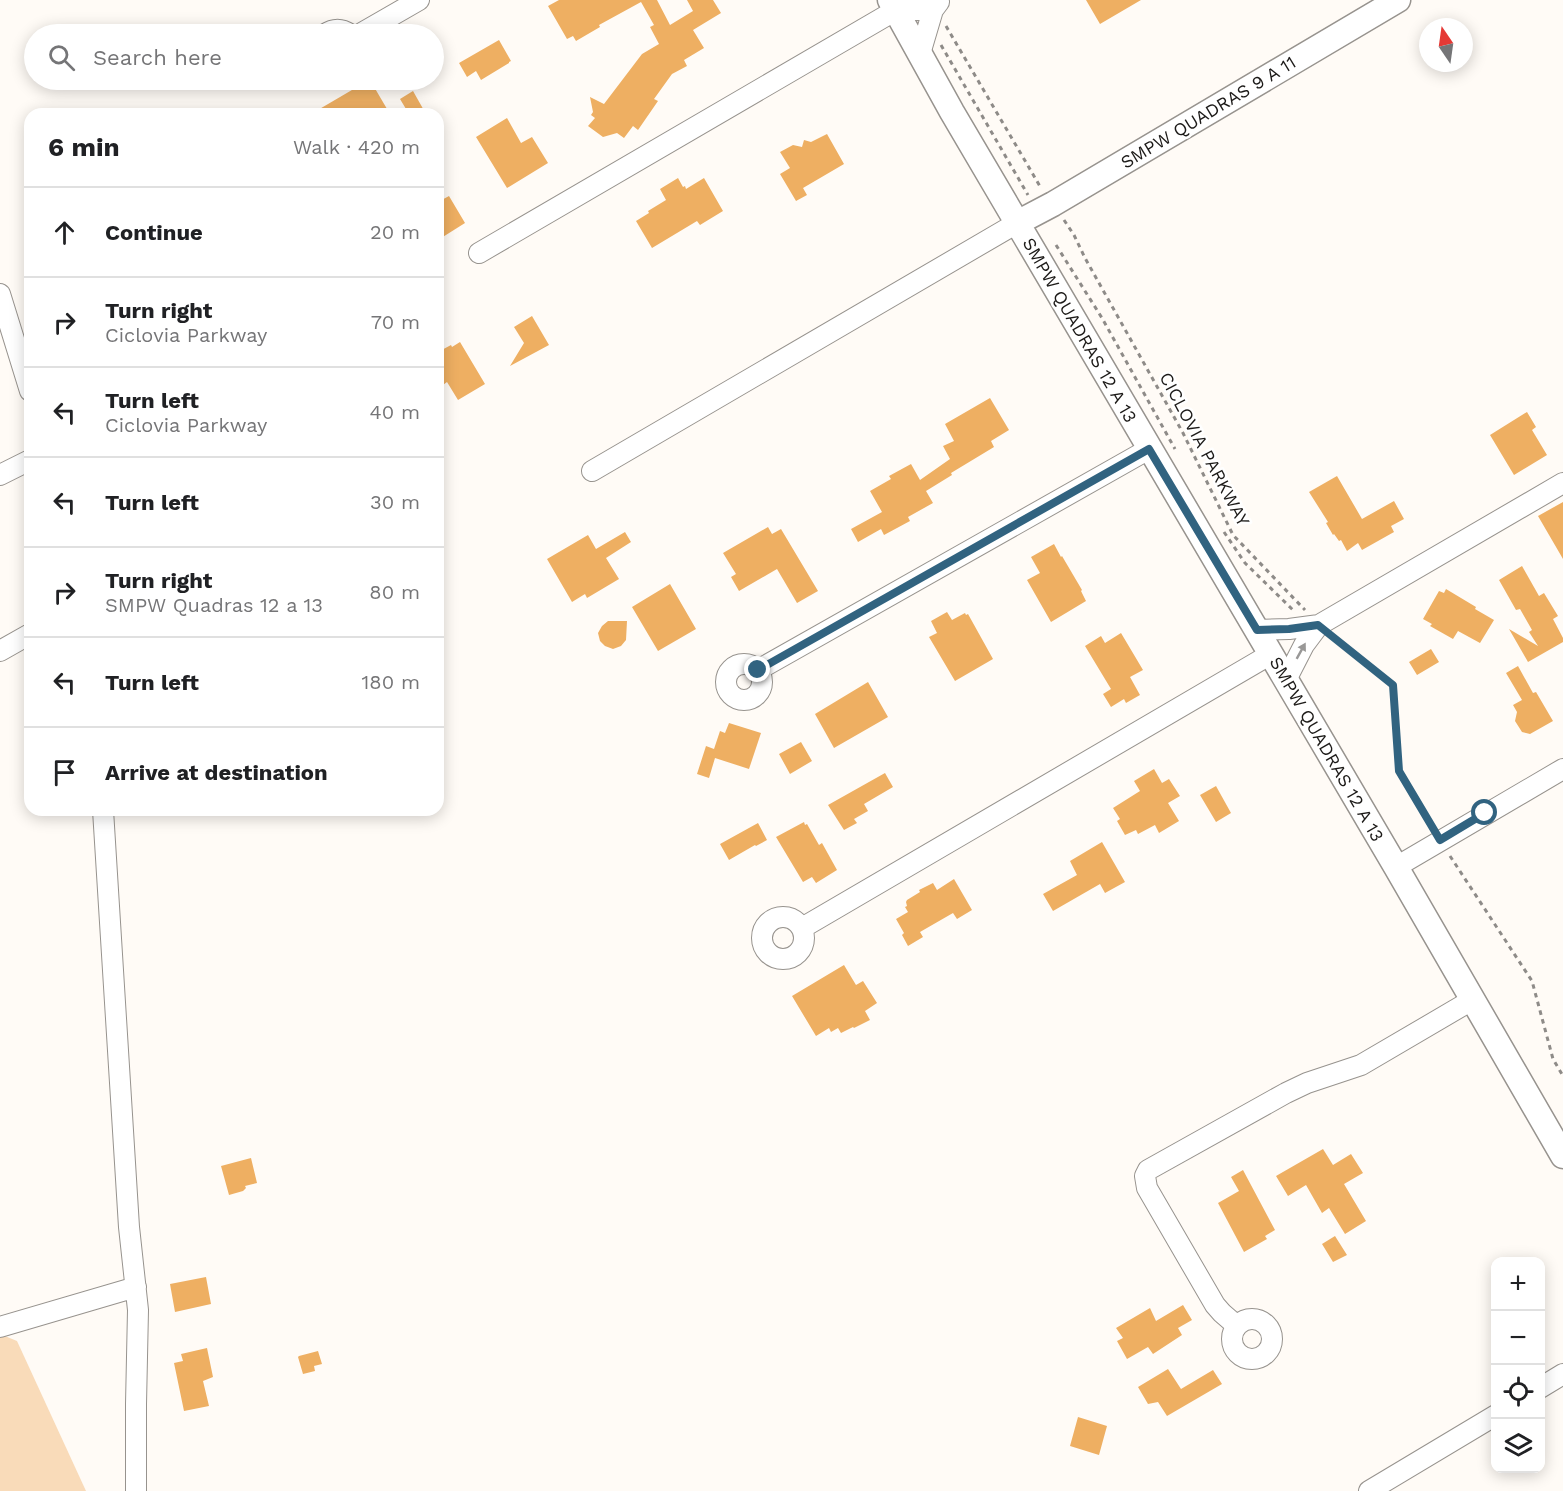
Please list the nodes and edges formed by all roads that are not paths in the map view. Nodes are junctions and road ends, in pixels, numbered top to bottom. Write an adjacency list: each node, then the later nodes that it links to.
1 (419, 0): 5 (street)
2 (1398, 0): 7 (street, SMPW QUADRAS 9 A 11)
3 (893, 5): 4 (street); 6 (street, SMPW QUADRAS 12 A 13); 8 (street)
4 (934, 11): 6 (street)
5 (377, 24)
6 (920, 54): 7 (street, SMPW QUADRAS 12 A 13)
7 (1034, 214): 11 (street, SMPW QUADRAS 12 A 13); 13 (street)
8 (479, 253)
9 (0, 294): 10 (street)
10 (24, 371)
11 (1149, 449): 17 (street, SMPW QUADRAS 12 A 13); 21 (street)
12 (24, 463): 14 (street)
13 (592, 471)
14 (0, 475)
15 (1563, 483): 16 (street)
16 (1314, 625): 17 (street); 22 (street, one-way to 16)
17 (1257, 630): 20 (street, SMPW QUADRAS 12 A 13)
18 (24, 637): 19 (street)
19 (0, 651)
20 (1271, 654): 22 (street, SMPW QUADRAS 12 A 13); 26 (street)
21 (758, 670)
22 (1286, 680): 25 (street, SMPW QUADRAS 12 A 13)
23 (1563, 769): 25 (street)
24 (103, 816): 29 (street)
25 (1396, 867): 27 (street, SMPW QUADRAS 12 A 13)
26 (802, 928)
27 (1472, 1000): 28 (street, SMPW QUADRAS 12 A 13); 30 (street)
28 (1563, 1156)
29 (136, 1287): 31 (street); 35 (street)
30 (1237, 1326)
31 (0, 1327)
32 (1563, 1374): 33 (street)
33 (1545, 1385)
34 (1491, 1418): 36 (street)
35 (136, 1491)
36 (1369, 1491)

